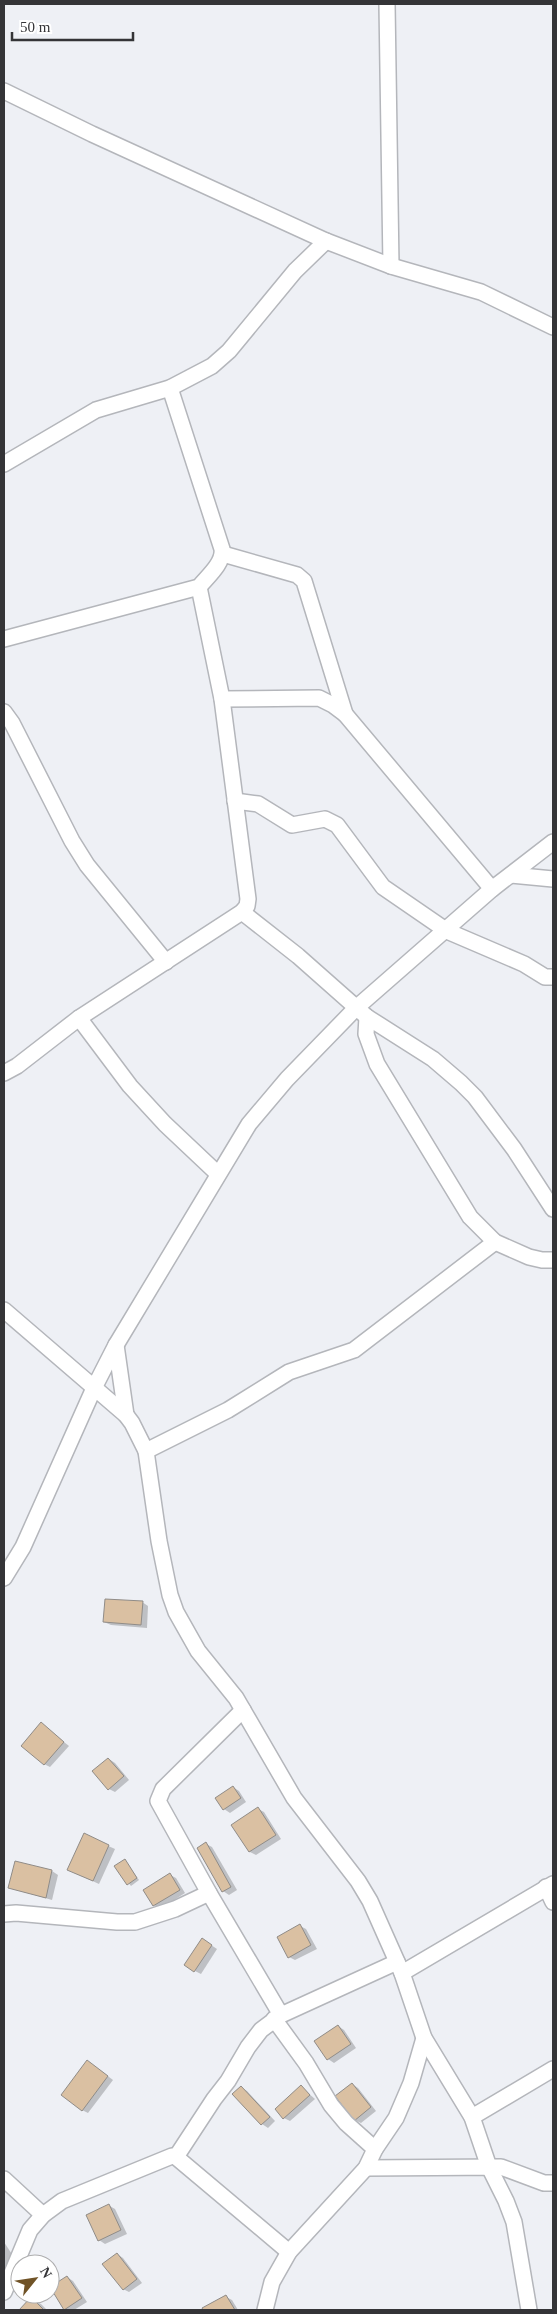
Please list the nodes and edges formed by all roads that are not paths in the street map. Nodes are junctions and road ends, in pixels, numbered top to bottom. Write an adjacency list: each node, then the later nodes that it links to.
1 (387, 4): 4 (street)
2 (4, 92): 3 (street)
3 (326, 241): 4 (street); 6 (street)
4 (391, 266): 5 (street)
5 (553, 327)
6 (170, 388): 7 (street); 8 (street)
7 (4, 464)
8 (223, 554): 9 (street); 13 (street)
9 (199, 586): 10 (street); 11 (street)
10 (4, 639)
11 (222, 698): 13 (street); 14 (street)
12 (4, 712): 21 (street)
13 (345, 714): 18 (street)
14 (235, 801): 19 (street); 20 (street)
15 (553, 842): 16 (street)
16 (511, 875): 17 (street); 18 (street)
17 (553, 878)
18 (492, 889): 20 (street)
19 (242, 912): 21 (street); 23 (street)
20 (447, 931): 22 (street); 23 (street)
21 (166, 962): 24 (street)
22 (553, 977)
23 (361, 1013): 26 (street); 27 (street); 28 (street)
24 (79, 1018): 25 (street); 26 (street)
25 (4, 1073)
26 (218, 1174): 31 (street)
27 (553, 1209)
28 (495, 1242): 29 (street); 34 (street)
29 (553, 1260)
30 (4, 1310): 32 (street)
31 (116, 1345): 32 (street); 33 (street)
32 (94, 1388): 33 (street); 35 (street)
33 (126, 1415): 34 (street)
34 (146, 1451): 36 (street)
35 (4, 1578)
36 (243, 1710): 38 (street); 41 (street)
37 (549, 1886): 39 (street); 41 (street)
38 (208, 1893): 40 (street); 42 (street)
39 (553, 1902)
40 (4, 1914)
41 (400, 1968): 42 (street); 43 (street)
42 (278, 2017): 46 (street); 47 (street)
43 (424, 2038): 45 (street); 46 (street)
44 (553, 2069): 45 (street)
45 (472, 2118): 49 (street)
46 (375, 2149): 48 (street)
47 (176, 2157): 52 (street); 53 (street)
48 (366, 2168): 49 (street); 53 (street)
49 (489, 2168): 51 (street); 56 (street)
50 (4, 2179): 52 (street)
51 (553, 2183)
52 (43, 2215): 54 (street)
53 (289, 2252): 55 (street)
54 (4, 2292)
55 (266, 2310)
56 (529, 2310)

